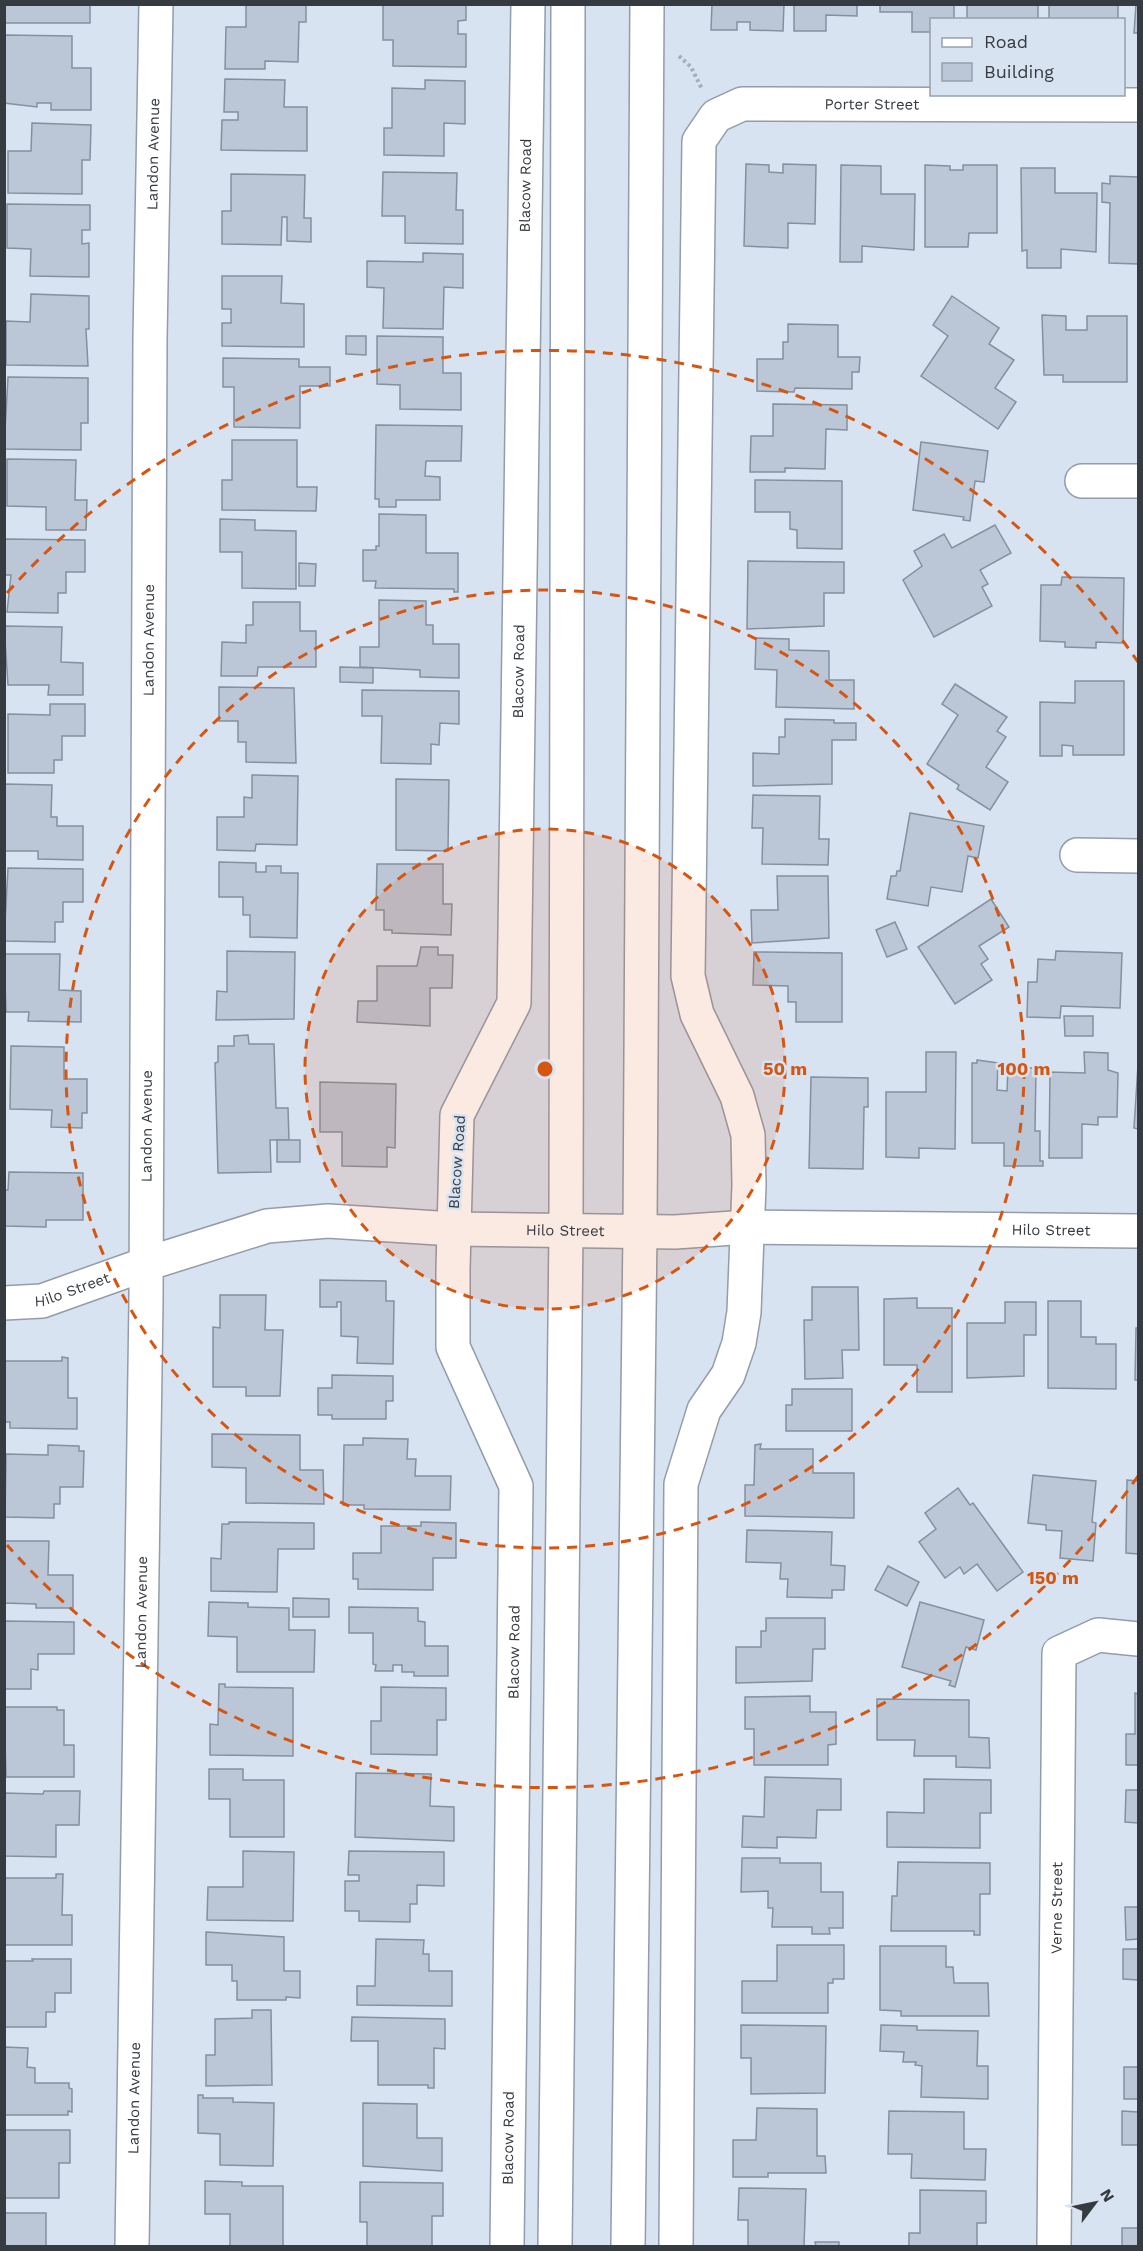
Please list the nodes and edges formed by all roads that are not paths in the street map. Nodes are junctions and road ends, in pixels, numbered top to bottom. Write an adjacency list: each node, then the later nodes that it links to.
1 (156, 4): 15 (street, Landon Avenue)
2 (528, 4): 11 (street, Blacow Road)
3 (568, 4): 12 (street)
4 (647, 16): 13 (street)
5 (1138, 105): 10 (street, Porter Street)
6 (1082, 481): 7 (street)
7 (1138, 481)
8 (1077, 855): 9 (street)
9 (1138, 856)
10 (748, 1227): 13 (street, Hilo Street); 14 (street, Hilo Street); 22 (street)
11 (453, 1229): 12 (street, Hilo Street); 15 (street, Hilo Street); 19 (street, Blacow Road)
12 (567, 1230): 13 (street, Hilo Street); 20 (street)
13 (640, 1231): 21 (street)
14 (1138, 1231)
15 (146, 1264): 16 (street, Hilo Street); 18 (street, Landon Avenue)
16 (4, 1303)
17 (1138, 1639): 23 (street, Verne Street)
18 (132, 2247)
19 (507, 2247)
20 (555, 2247)
21 (628, 2247)
22 (676, 2247)
23 (1054, 2247)

